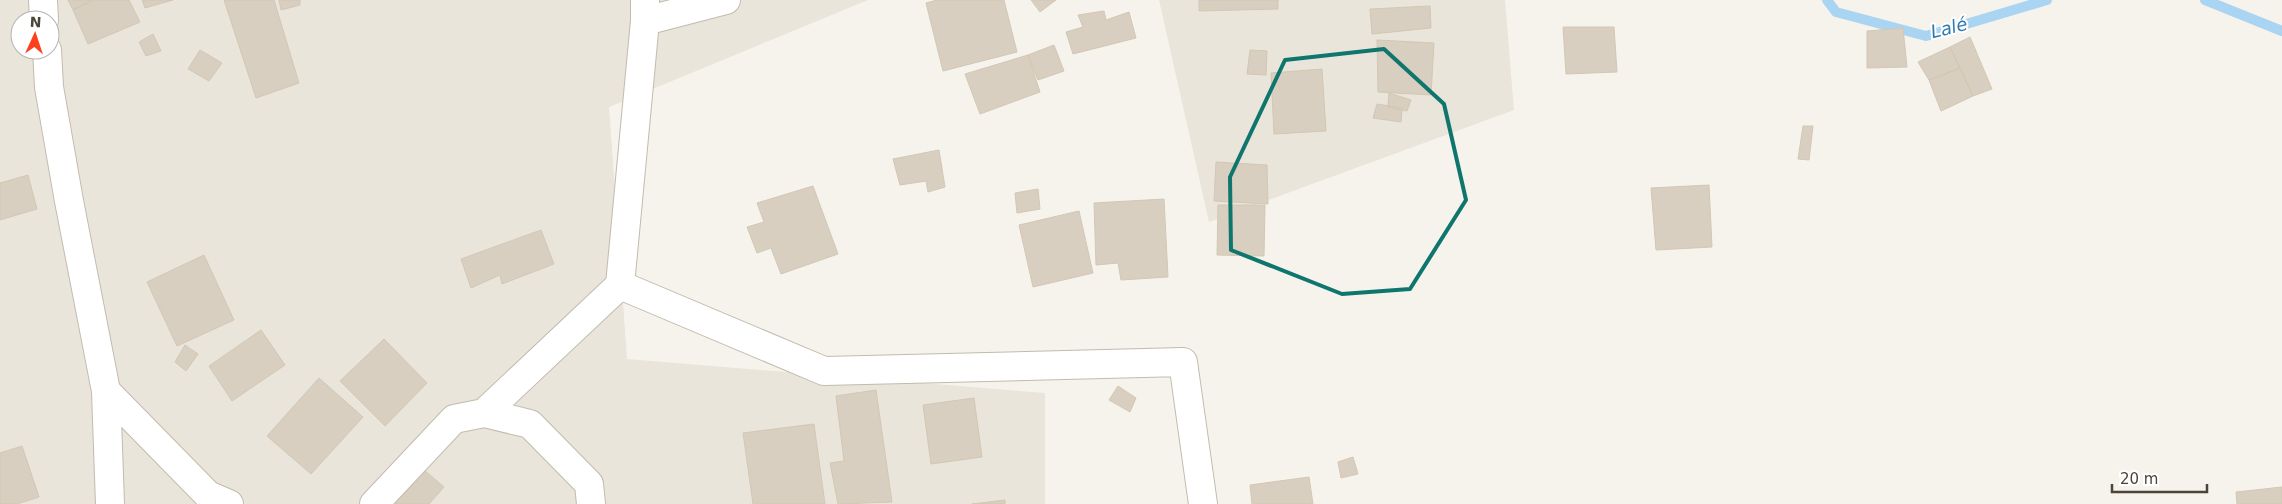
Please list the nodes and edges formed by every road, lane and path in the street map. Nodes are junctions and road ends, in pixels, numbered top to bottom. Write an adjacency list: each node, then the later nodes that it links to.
1 (726, 0): 2 (street)
2 (645, 11): 4 (street)
3 (48, 60): 5 (street)
4 (620, 285): 6 (street); 11 (street)
5 (106, 391): 7 (street); 8 (street)
6 (484, 413): 9 (street); 10 (street)
7 (110, 504)
8 (229, 504)
9 (374, 504)
10 (591, 504)
11 (1203, 504)

